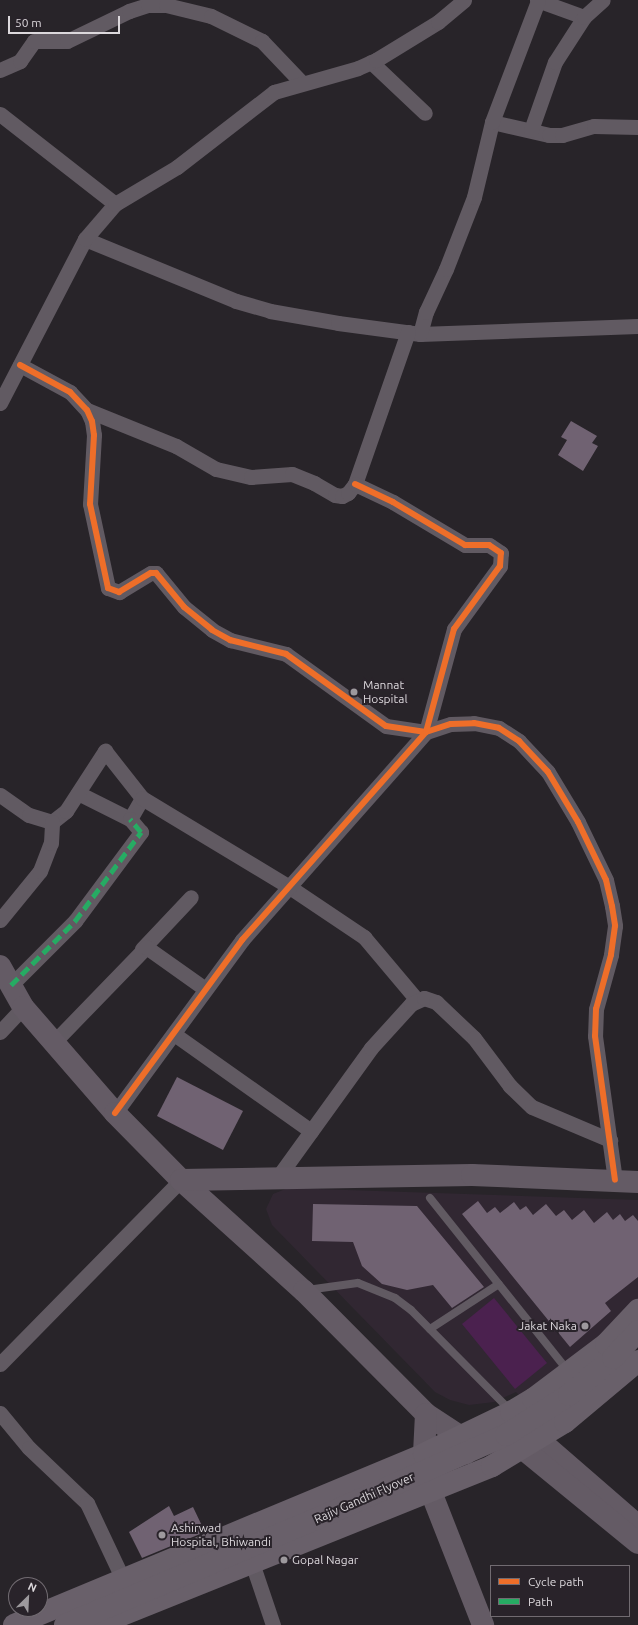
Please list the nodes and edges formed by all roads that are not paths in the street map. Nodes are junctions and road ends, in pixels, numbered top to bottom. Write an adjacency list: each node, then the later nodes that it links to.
1 (464, 0): 5 (street)
2 (537, 0): 4 (street); 10 (street)
3 (603, 0): 4 (street)
4 (584, 17): 12 (street)
5 (370, 62): 7 (street); 8 (street)
6 (0, 70): 7 (street)
7 (301, 82): 13 (street)
8 (425, 113)
9 (0, 114): 13 (street)
10 (492, 122): 12 (street); 16 (street)
11 (638, 126): 12 (street)
12 (531, 130)
13 (115, 204): 14 (street)
14 (86, 239): 16 (street); 17 (street)
15 (638, 326): 16 (street)
16 (414, 333): 20 (street)
17 (20, 365): 18 (street); 19 (street)
18 (0, 403)
19 (87, 410): 20 (street); 21 (street)
20 (355, 484): 21 (street)
21 (426, 732): 27 (street); 41 (street)
22 (78, 793): 24 (street); 25 (street); 26 (street)
23 (0, 795): 26 (street)
24 (142, 798): 25 (street); 27 (street)
25 (130, 819): 32 (street)
26 (52, 822): 29 (street)
27 (288, 886): 33 (street); 34 (street)
28 (192, 897): 30 (street)
29 (0, 920)
30 (142, 949): 33 (street); 38 (street)
31 (0, 966): 32 (street)
32 (11, 985): 35 (street)
33 (205, 989): 37 (street)
34 (417, 1000): 40 (street); 41 (street)
35 (23, 1007): 36 (street); 38 (street)
36 (0, 1032)
37 (174, 1034): 39 (street); 40 (street)
38 (54, 1042): 39 (street)
39 (115, 1113): 43 (street)
40 (311, 1131): 42 (street)
41 (610, 1140): 44 (street)
42 (278, 1177): 43 (street); 44 (street)
43 (181, 1180): 48 (street); 53 (street)
44 (615, 1180): 45 (street)
45 (638, 1182)
46 (430, 1198): 47 (lane)
47 (499, 1284): 50 (lane); 54 (lane)
48 (304, 1291): 50 (lane); 57 (street)
49 (638, 1310): 54 (highway)
50 (430, 1329): 55 (lane)
51 (638, 1331): 70 (highway, Rajiv Gandhi Flyover, bridge)
52 (638, 1361): 59 (highway)
53 (0, 1364)
54 (568, 1372): 55 (highway)
55 (508, 1411): 58 (highway); 59 (street)
56 (0, 1413): 67 (street)
57 (426, 1414): 58 (street); 60 (street)
58 (461, 1437): 60 (highway); 61 (street)
59 (530, 1444): 61 (highway); 63 (street); 65 (street)
60 (424, 1454): 62 (street); 64 (highway)
61 (473, 1474): 62 (highway)
62 (431, 1492): 66 (highway); 73 (street)
63 (638, 1526)
64 (241, 1531): 66 (street); 67 (highway)
65 (638, 1543)
66 (252, 1561): 68 (highway); 72 (street)
67 (124, 1579): 68 (street); 69 (highway)
68 (134, 1610): 71 (highway)
69 (14, 1625)
70 (65, 1625)
71 (97, 1625)
72 (274, 1625)
73 (483, 1625)

